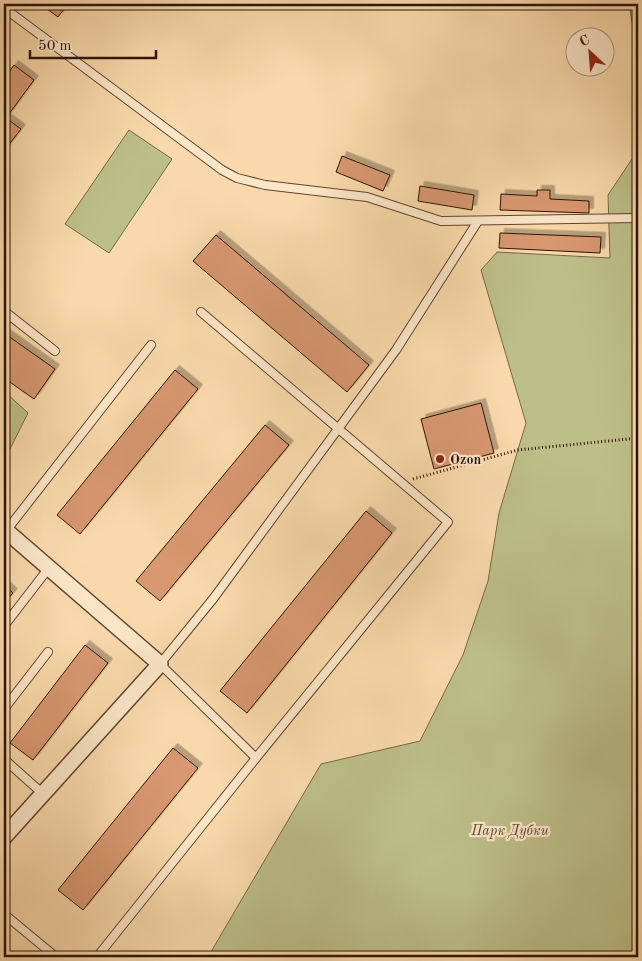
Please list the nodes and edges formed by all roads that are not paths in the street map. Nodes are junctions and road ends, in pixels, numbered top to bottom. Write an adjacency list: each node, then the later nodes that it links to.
1 (4, 8): 3 (lane)
2 (638, 218): 3 (lane)
3 (478, 221): 8 (lane)
4 (4, 312): 7 (lane)
5 (201, 312): 8 (lane)
6 (151, 345): 9 (lane)
7 (55, 351)
8 (338, 429): 13 (lane); 16 (lane)
9 (5, 530): 10 (street)
10 (48, 569): 11 (lane); 13 (street)
11 (4, 626)
12 (48, 652): 14 (lane)
13 (160, 664): 16 (lane); 17 (street)
14 (4, 708)
15 (4, 758): 17 (lane)
16 (256, 758): 21 (lane)
17 (42, 793): 18 (street)
18 (4, 837)
19 (4, 914): 20 (lane)
20 (56, 957)
21 (97, 957)

